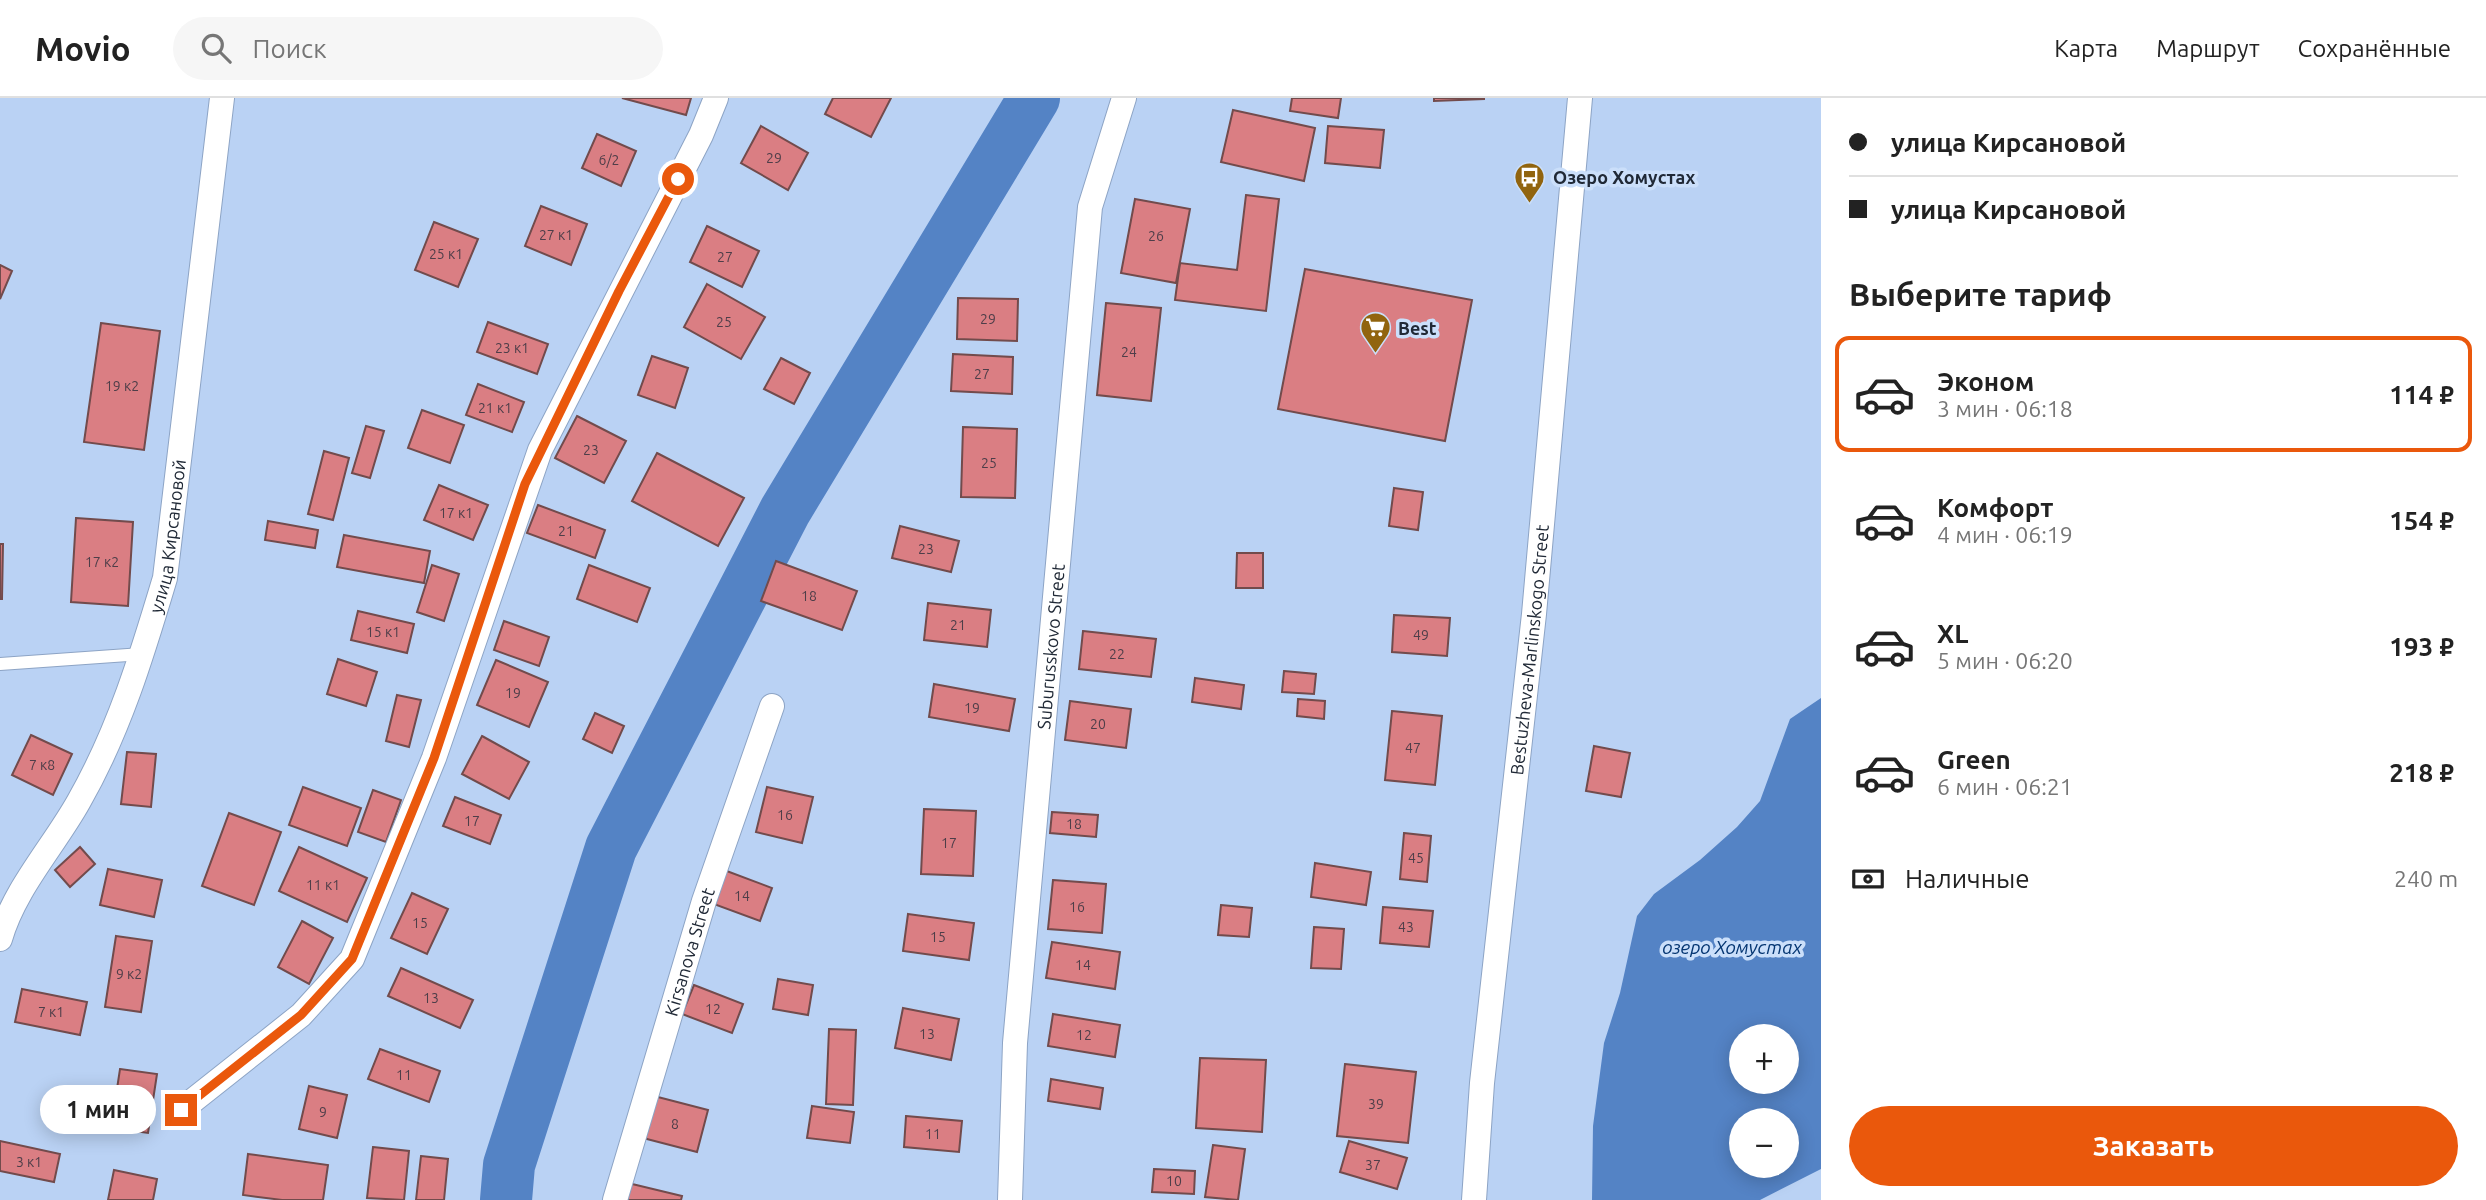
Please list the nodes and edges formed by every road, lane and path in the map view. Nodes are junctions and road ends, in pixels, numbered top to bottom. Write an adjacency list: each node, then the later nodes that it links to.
1 (222, 98): 5 (street, улица Кирсановой)
2 (716, 98): 9 (street)
3 (1124, 98): 11 (street, Suburusskovo Street)
4 (1580, 98): 12 (street, Bestuzheva-Marlinskogo Street)
5 (143, 654): 6 (lane); 8 (street, улица Кирсановой)
6 (0, 664)
7 (772, 706): 10 (street, Kirsanova Street)
8 (0, 939)
9 (181, 1110)
10 (615, 1200)
11 (1010, 1200)
12 (1474, 1200)

